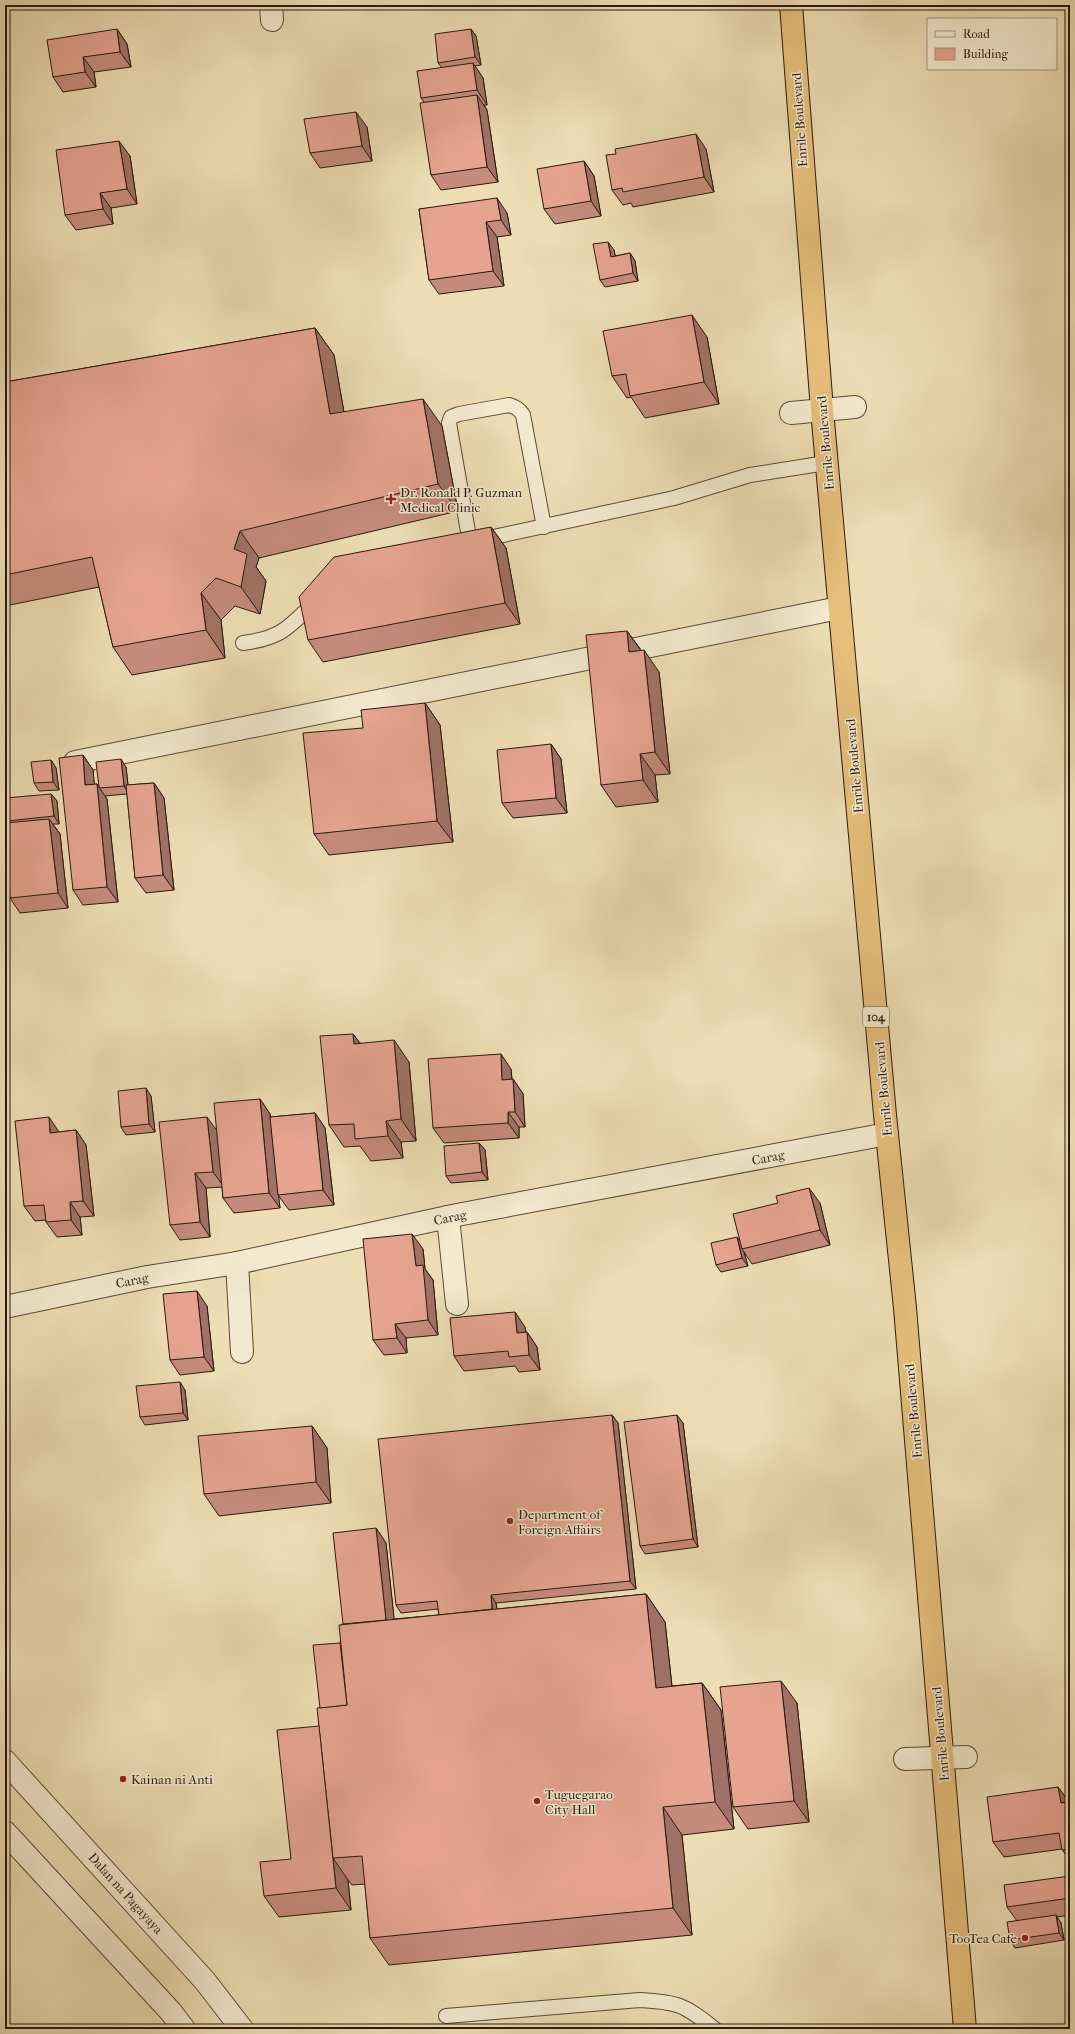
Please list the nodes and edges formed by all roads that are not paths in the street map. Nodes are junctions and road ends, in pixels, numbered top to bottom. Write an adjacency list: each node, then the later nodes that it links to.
1 (791, 5): 3 (highway, Enrile Boulevard / 104)
2 (855, 408): 3 (street)
3 (822, 410): 4 (street); 5 (highway, Enrile Boulevard / 104)
4 (791, 413)
5 (826, 463): 6 (lane); 10 (highway, Enrile Boulevard / 104)
6 (544, 527): 7 (lane); 7 (lane)
7 (470, 542): 8 (lane)
8 (456, 547)
9 (324, 594): 11 (lane)
10 (839, 608): 12 (street); 13 (highway, Enrile Boulevard / 104)
11 (243, 643)
12 (75, 762)
13 (887, 1134): 14 (street, Carag); 19 (highway, Enrile Boulevard / 104)
14 (448, 1217): 15 (street, Carag); 16 (street)
15 (237, 1263): 17 (street, Carag); 18 (street)
16 (457, 1304)
17 (10, 1306)
18 (242, 1352)
19 (942, 1757): 20 (street); 21 (street); 28 (highway, Enrile Boulevard / 104)
20 (966, 1757)
21 (905, 1759)
22 (5, 1761): 26 (street, Dalan na Pagayaya)
23 (5, 1832): 25 (street)
24 (446, 2016): 27 (lane)
25 (184, 2029)
26 (242, 2029)
27 (715, 2029)
28 (965, 2029)

